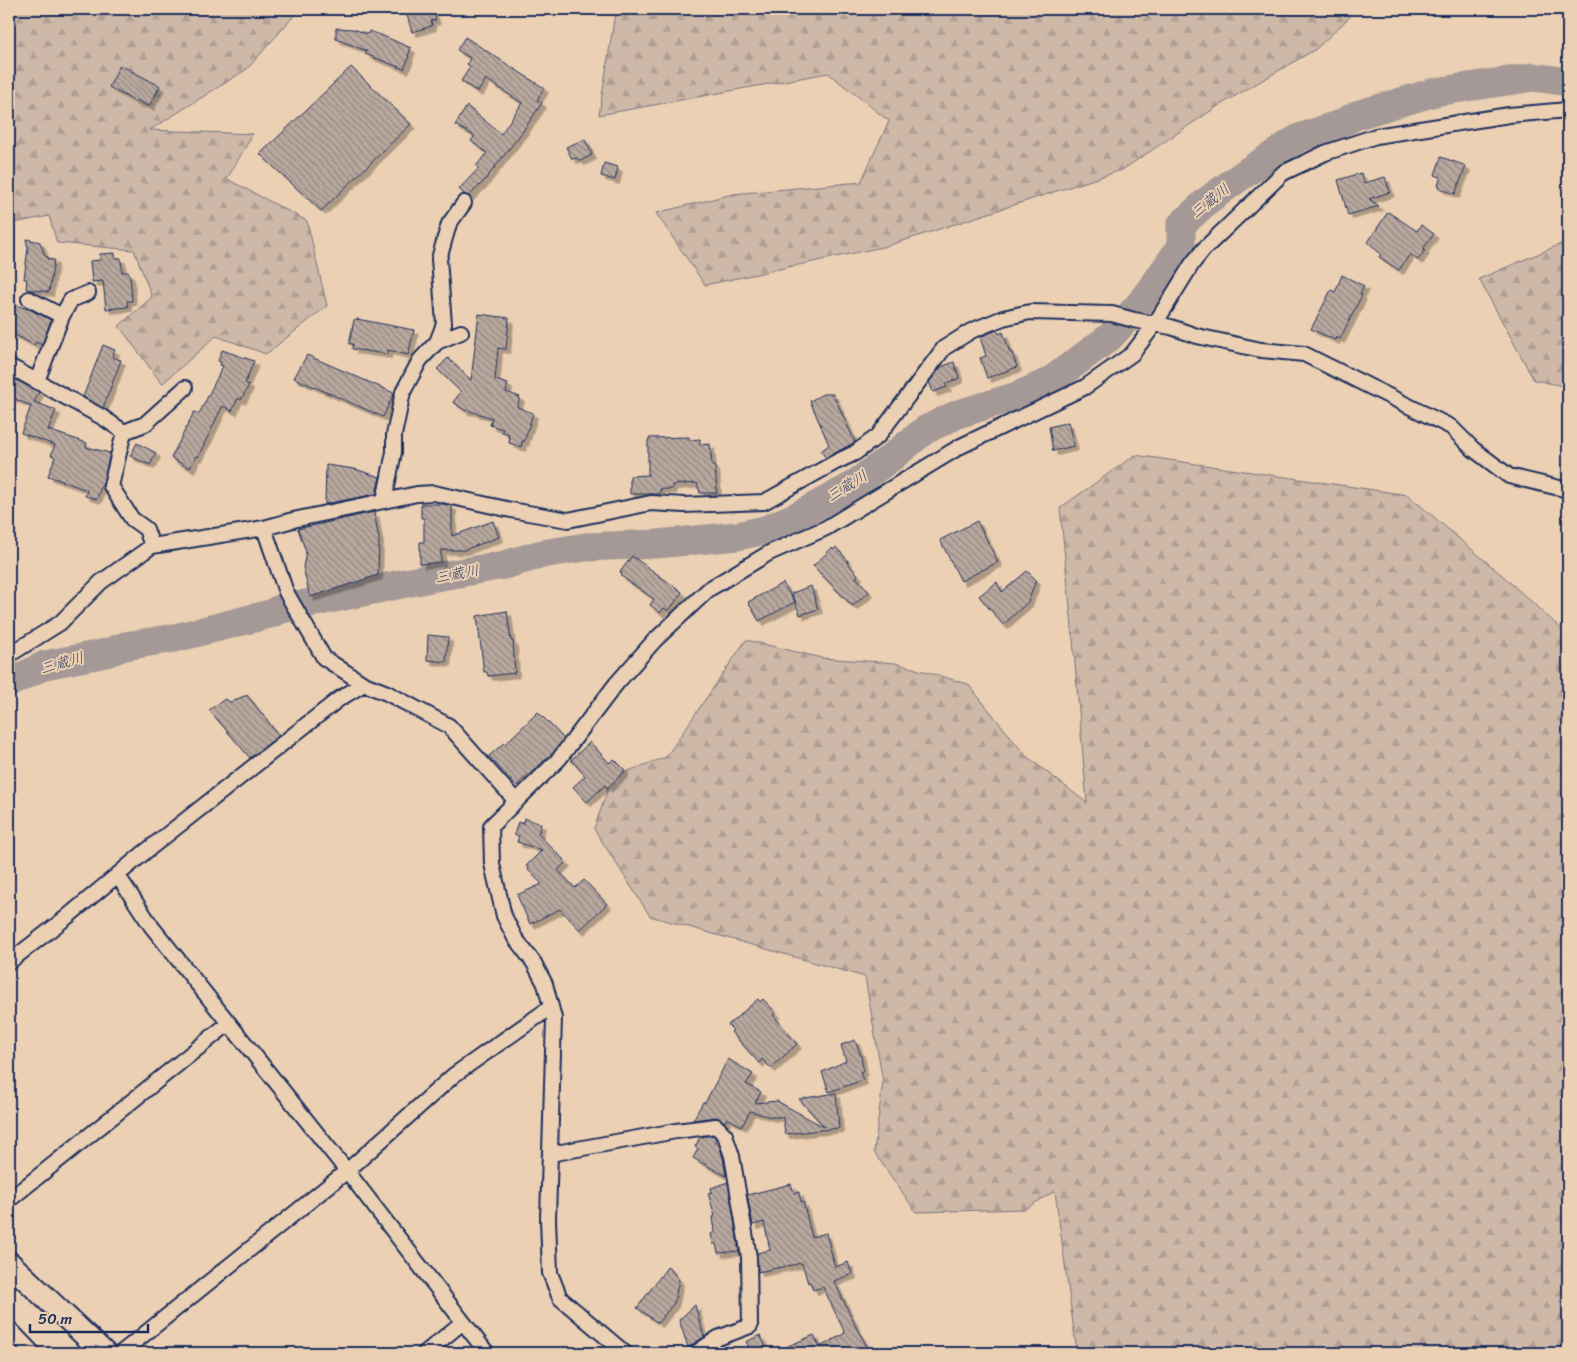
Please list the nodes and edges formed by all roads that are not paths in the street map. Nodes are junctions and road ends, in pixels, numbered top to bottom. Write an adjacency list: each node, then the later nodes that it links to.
1 (1568, 110): 6 (street)
2 (464, 203): 8 (street)
3 (88, 293): 5 (street)
4 (29, 299): 5 (street)
5 (62, 316): 10 (street)
6 (1155, 324): 13 (street); 14 (street); 19 (street)
7 (461, 332): 8 (street)
8 (437, 342): 14 (street)
9 (9, 366): 10 (street)
10 (36, 381): 12 (street)
11 (185, 388): 12 (street)
12 (124, 432): 16 (street)
13 (1568, 490)
14 (384, 501): 15 (street)
15 (264, 528): 16 (street); 18 (street)
16 (152, 546): 17 (street)
17 (9, 655)
18 (364, 684): 19 (street); 20 (street)
19 (516, 801): 22 (street)
20 (118, 876): 21 (street); 23 (street)
21 (9, 962)
22 (551, 1008): 24 (street); 25 (street)
23 (229, 1023): 25 (street); 26 (street)
24 (550, 1154): 35 (street); 36 (street)
25 (347, 1171): 28 (street); 32 (street)
26 (9, 1200)
27 (9, 1263): 31 (main road)
28 (463, 1322): 33 (street); 34 (street)
29 (9, 1328): 30 (street)
30 (33, 1353)
31 (104, 1353)
32 (121, 1353)
33 (425, 1353)
34 (487, 1353)
35 (625, 1353)
36 (696, 1353)

